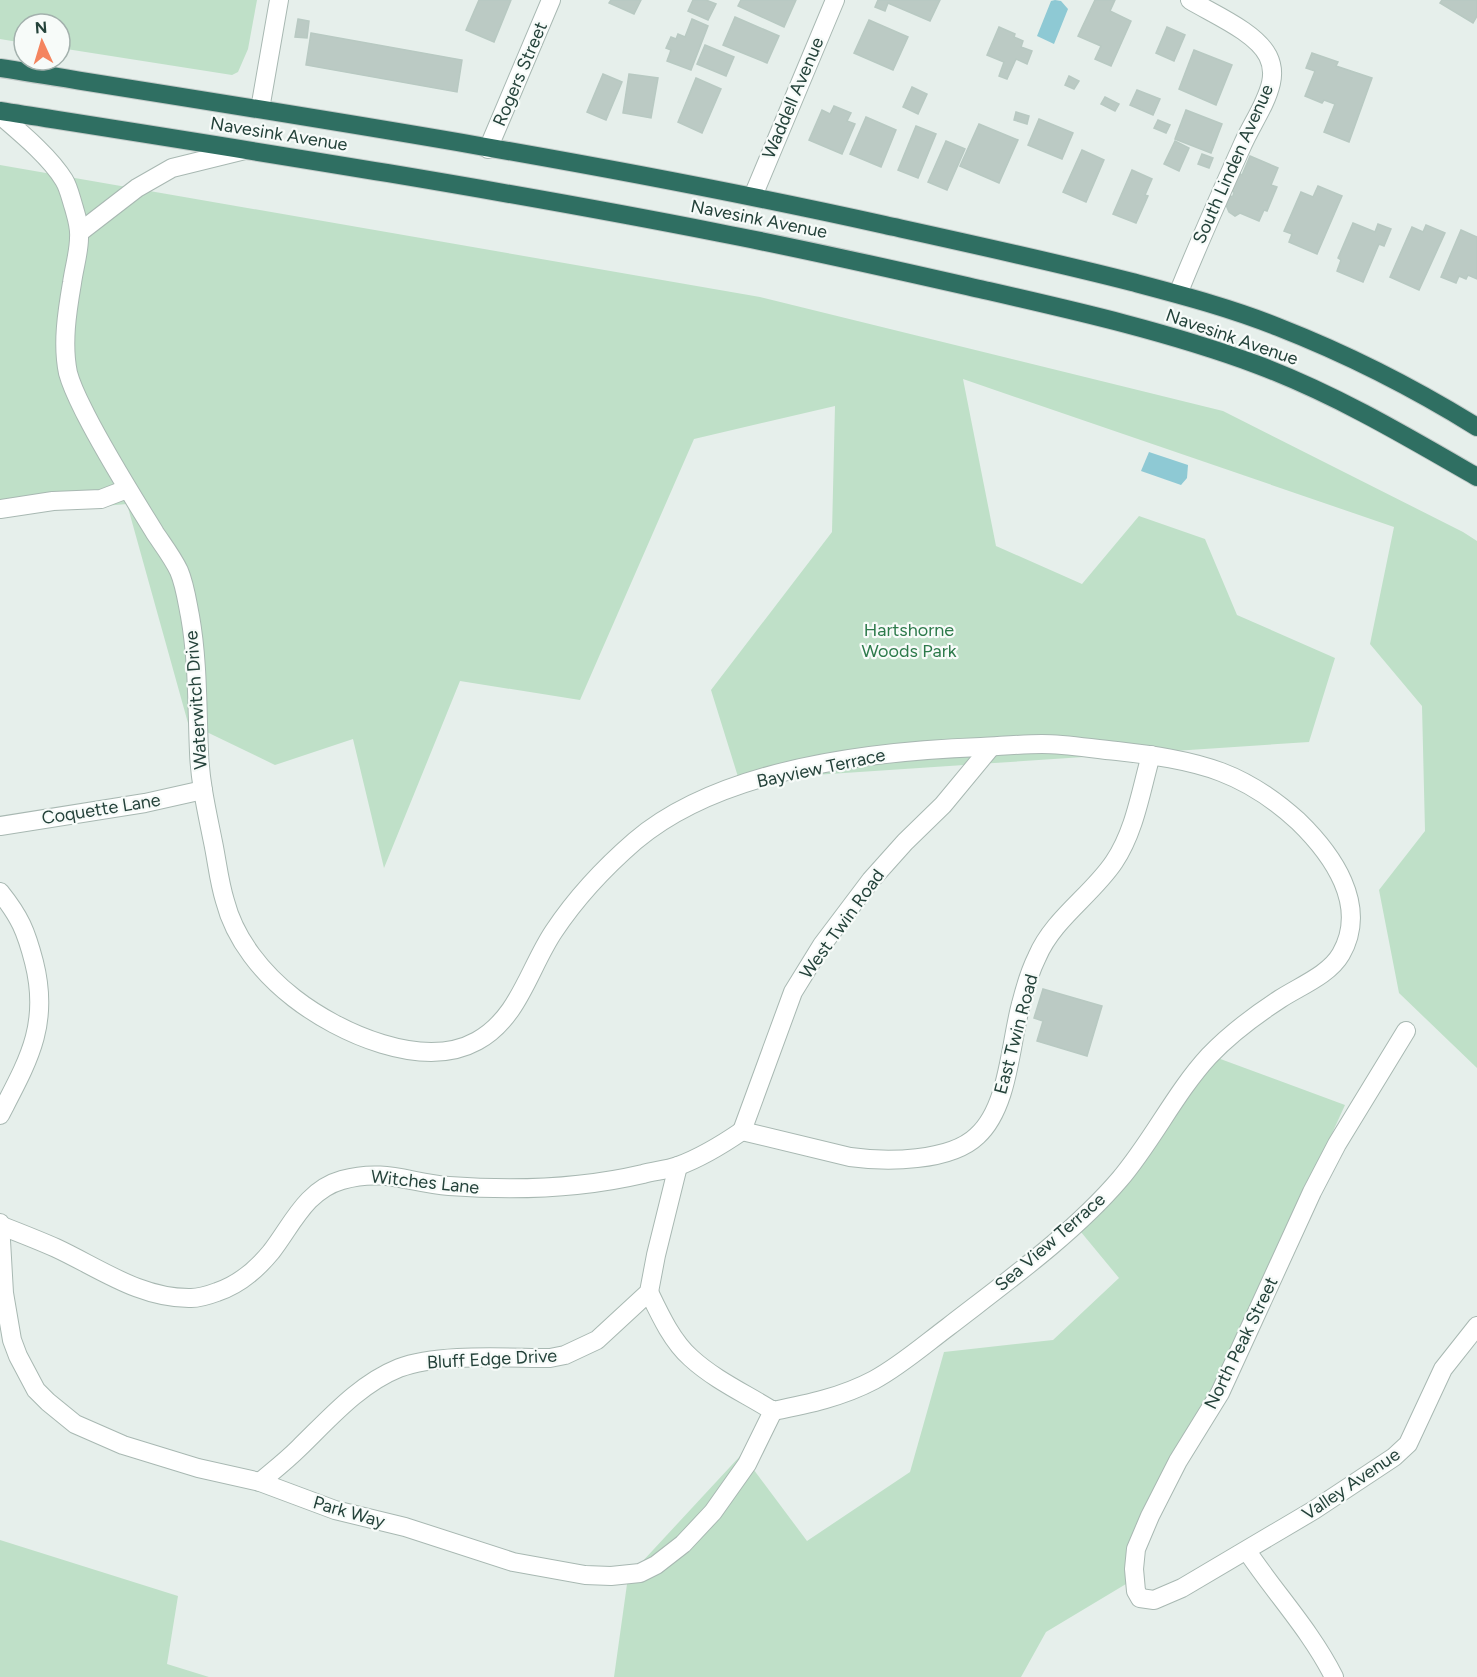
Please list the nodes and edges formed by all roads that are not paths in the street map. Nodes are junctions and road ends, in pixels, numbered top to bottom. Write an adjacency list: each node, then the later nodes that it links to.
1 (279, 0): 6 (street)
2 (551, 0): 8 (street, Rogers Street)
3 (835, 0): 10 (street, Waddell Avenue)
4 (1190, 0): 12 (street, South Linden Avenue)
5 (0, 68): 6 (highway, Navesink Avenue)
6 (260, 109): 8 (highway, Navesink Avenue)
7 (0, 113): 9 (highway, Navesink Avenue); 11 (street)
8 (488, 149): 10 (highway, Navesink Avenue)
9 (246, 150): 11 (street); 14 (highway, Navesink Avenue)
10 (753, 196): 12 (highway, Navesink Avenue)
11 (80, 232): 15 (street, Waterwitch Drive)
12 (1178, 294): 13 (highway, Navesink Avenue)
13 (1477, 427)
14 (1477, 477)
15 (127, 489): 16 (street); 19 (street, Waterwitch Drive)
16 (0, 510)
17 (991, 747): 18 (street, Bayview Terrace); 24 (street, Bayview Terrace); 26 (street, West Twin Road)
18 (1151, 755): 21 (street, Bayview Terrace); 26 (street, East Twin Road)
19 (202, 790): 20 (street, Coquette Lane); 24 (street, Waterwitch Drive)
20 (0, 826)
21 (1336, 866): 31 (street, Sea View Terrace)
22 (0, 892): 25 (street)
23 (1406, 1031): 34 (street, North Peak Street)
24 (385, 1045)
25 (0, 1115)
26 (742, 1131): 27 (street, Witches Lane)
27 (678, 1166): 28 (street, Witches Lane); 29 (street)
28 (6, 1227): 32 (street, Park Way)
29 (649, 1292): 31 (street); 32 (street, Bluff Edge Drive)
30 (1477, 1326): 33 (street, Valley Avenue)
31 (773, 1411): 32 (street, Park Way)
32 (260, 1482)
33 (1247, 1551): 34 (street, Valley Avenue); 35 (street)
34 (1205, 1575)
35 (1334, 1677)

